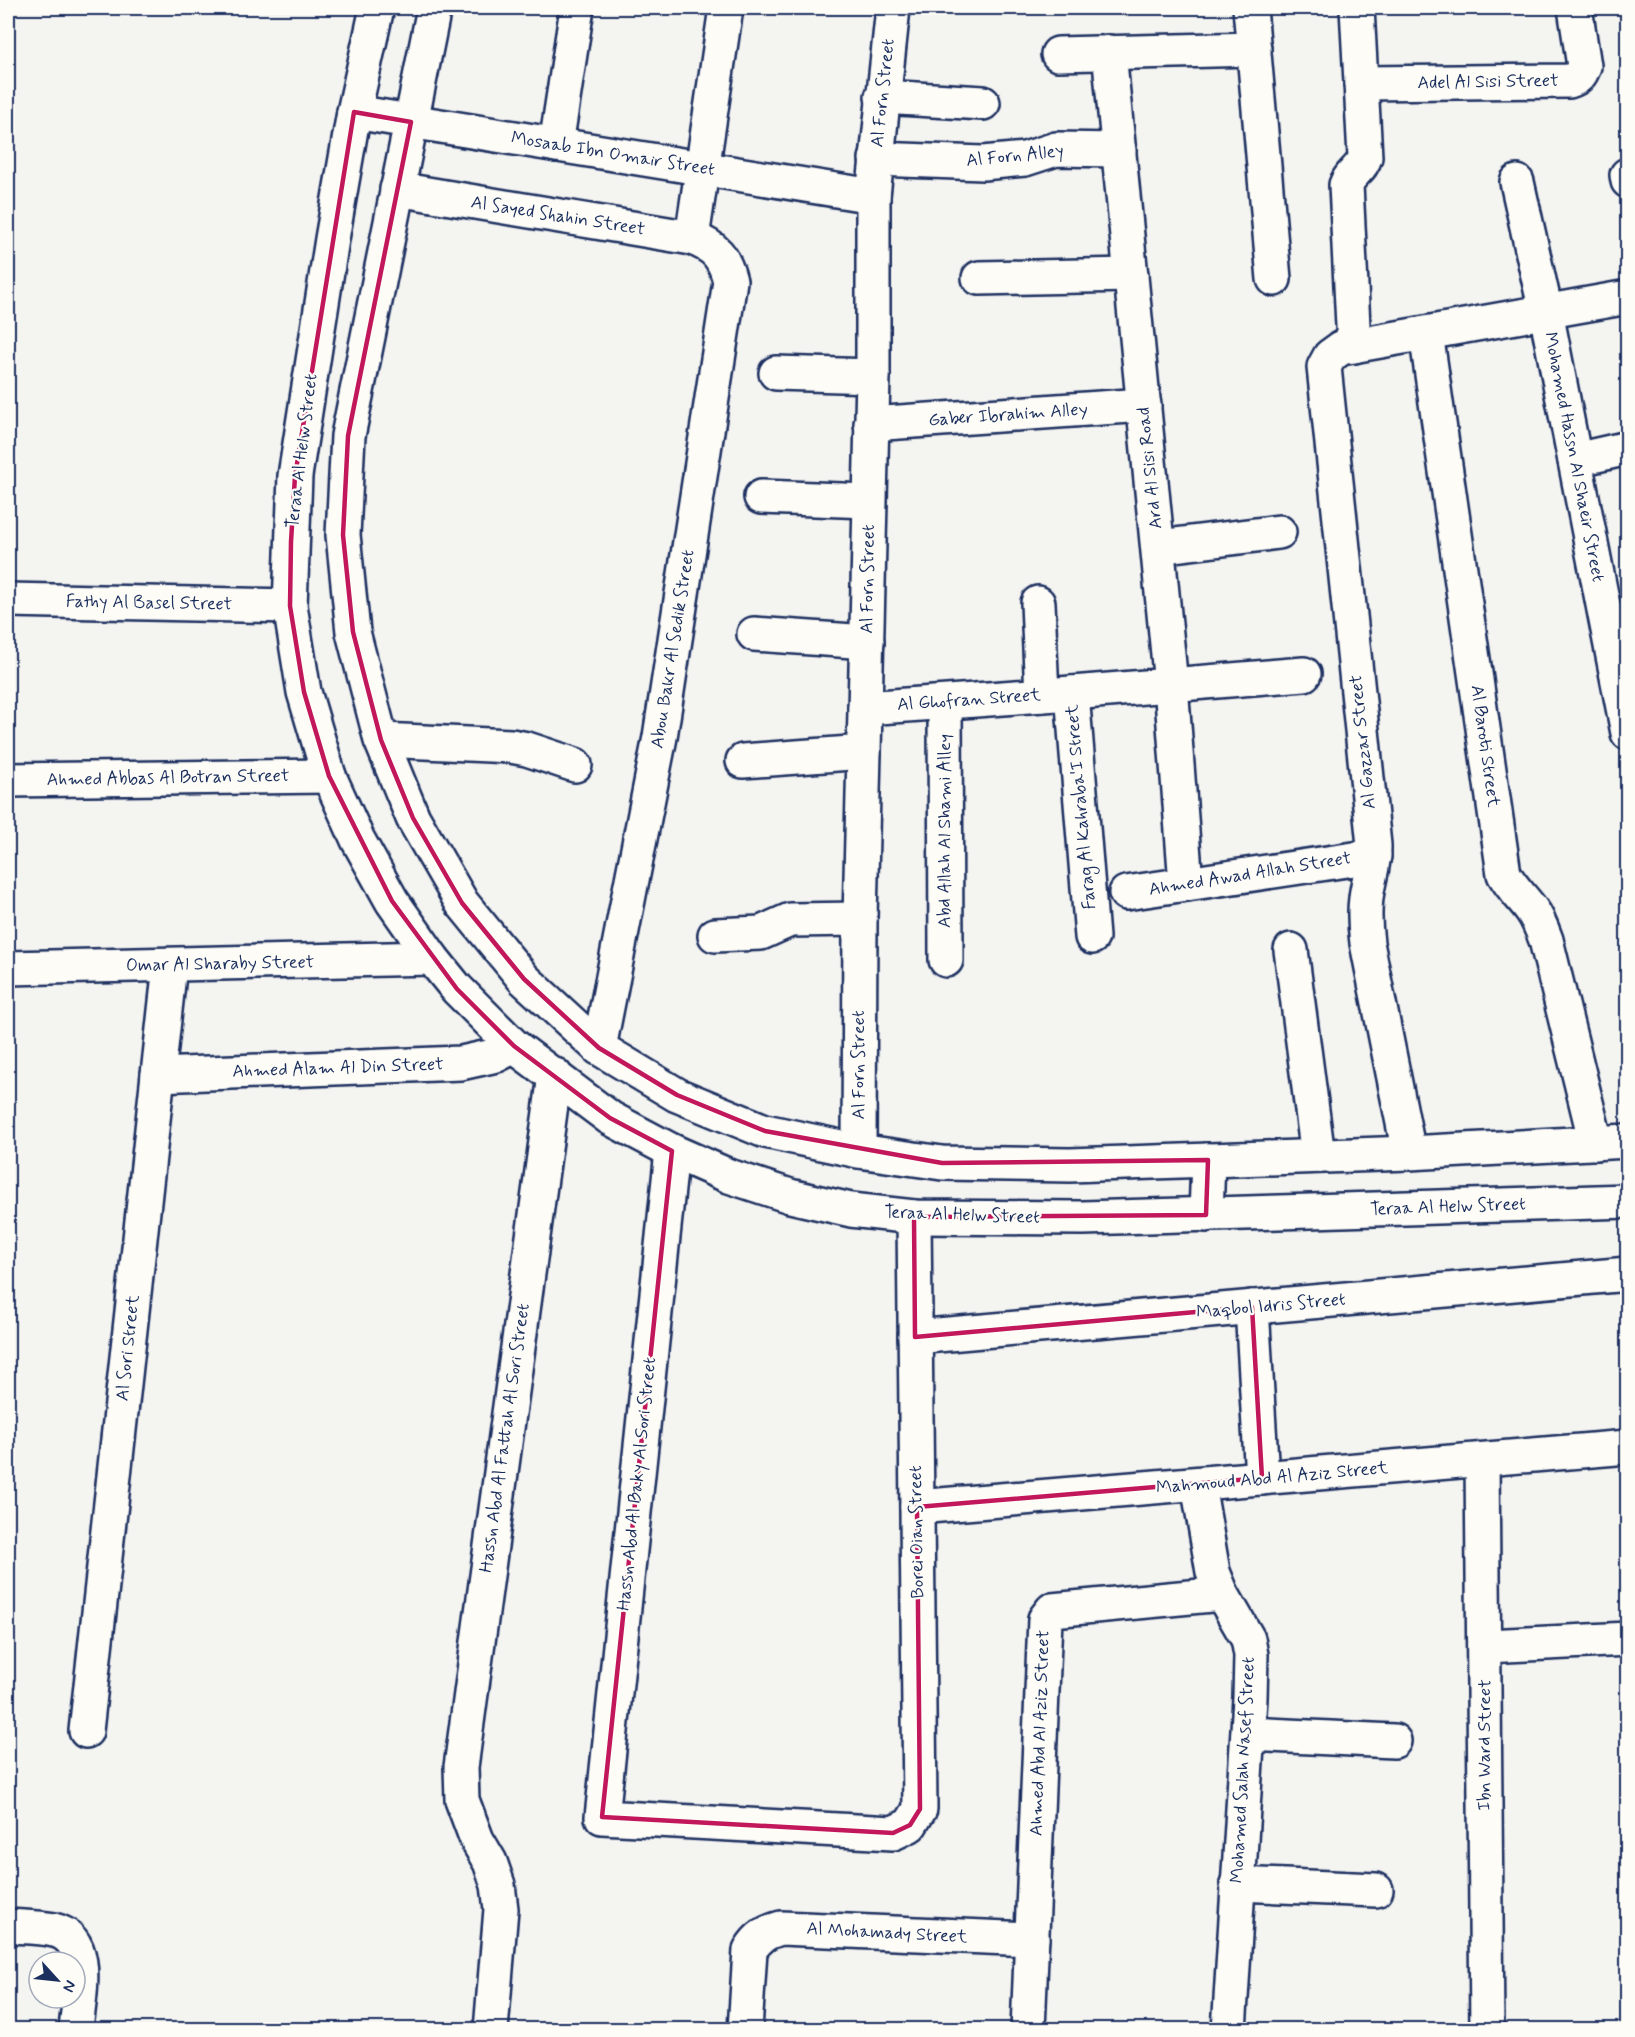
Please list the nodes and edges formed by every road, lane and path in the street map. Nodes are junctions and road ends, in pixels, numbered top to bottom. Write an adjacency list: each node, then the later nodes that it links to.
1 (377, 8): 15 (street, Teraa Al Helw Street)
2 (434, 8): 16 (street)
3 (578, 8): 17 (street)
4 (726, 8): 20 (street)
5 (892, 8): 13 (street, Al Forn Street)
6 (1251, 8): 9 (street)
7 (1357, 8): 12 (street)
8 (1575, 8): 12 (street, Adel Al Sisi Street)
9 (1254, 49): 10 (street); 27 (street)
10 (1109, 52): 11 (street); 18 (street, Ard Al Sisi Road)
11 (1058, 54)
12 (1361, 83): 31 (street)
13 (882, 97): 14 (street); 19 (street, Al Forn Street)
14 (983, 103)
15 (354, 112): 16 (street, Mosaab Ibn Omair Street); 45 (street, Teraa Al Helw Street)
16 (411, 122): 17 (street, Mosaab Ibn Omair Street); 22 (street)
17 (556, 145): 20 (street, Mosaab Ibn Omair Street)
18 (1119, 150): 19 (street, Al Forn Alley); 25 (street, Ard Al Sisi Road)
19 (876, 159): 23 (street, Al Forn Street)
20 (703, 169): 23 (street, Mosaab Ibn Omair Street); 24 (street)
21 (1517, 182): 29 (street, Mohamed Hassn Al Shaeir Street)
22 (397, 189): 24 (street, Al Sayed Shahin Street); 54 (street)
23 (873, 196): 33 (street, Al Forn Street)
24 (704, 244): 72 (street, Abou Bakr Al Sedik Street)
25 (1131, 275): 26 (street); 34 (street, Ard Al Sisi Road)
26 (979, 278)
27 (1274, 279)
28 (1628, 297): 29 (street, Al Gazzar Street)
29 (1546, 312): 30 (street, Al Gazzar Street); 37 (street, Mohamed Hassn Al Shaeir Street)
30 (1426, 333): 31 (street, Al Gazzar Street); 76 (street, Al Baroti Street)
31 (1354, 346): 60 (street, Al Gazzar Street)
32 (776, 373): 33 (street)
33 (873, 376): 35 (street, Al Forn Street)
34 (1144, 405): 35 (street, Gaber Ibrahim Alley); 41 (street, Ard Al Sisi Road)
35 (871, 424): 39 (street, Al Forn Street)
36 (1628, 448): 37 (street)
37 (1575, 460): 43 (street, Mohamed Hassn Al Shaeir Street)
38 (761, 497): 39 (street)
39 (870, 501): 47 (street, Al Forn Street)
40 (1279, 532): 41 (street)
41 (1158, 547): 49 (street, Ard Al Sisi Road)
42 (8, 600): 45 (street, Fathy Al Basel Street)
43 (1615, 600): 53 (street, Mohamed Hassn Al Shaeir Street)
44 (1038, 603): 50 (street)
45 (290, 606): 58 (street, Teraa Al Helw Street)
46 (754, 634): 47 (street)
47 (867, 642): 52 (street, Al Forn Street)
48 (1304, 674): 49 (street, Farag Al Kahraba'I Street)
49 (1171, 685): 50 (street, Farag Al Kahraba'I Street); 61 (street, Ard Al Sisi Road)
50 (1057, 694): 51 (street, Al Ghofran Street); 65 (street, Farag Al Kahraba'I Street)
51 (945, 703): 52 (street, Al Ghofran Street); 68 (street, Abd Allah Al Shami Alley)
52 (865, 708): 55 (street, Al Forn Street)
53 (1628, 733)
54 (381, 740): 57 (street); 72 (street)
55 (864, 752): 56 (street); 63 (street, Al Forn Street)
56 (743, 761)
57 (575, 765)
58 (329, 776): 59 (street, Ahmed Abbas Al Botran Street); 67 (street, Teraa Al Helw Street)
59 (8, 780)
60 (1374, 856): 61 (street, Ahmed Awad Allah Street); 79 (street, Al Gazzar Street)
61 (1186, 884): 62 (street, Ahmed Awad Allah Street)
62 (1126, 893)
63 (860, 919): 64 (street); 78 (street, Al Forn Street)
64 (715, 935)
65 (1092, 936)
66 (1292, 950): 80 (street)
67 (432, 958): 69 (street, Omar Al Sharaby Street); 71 (street, Teraa Al Helw Street)
68 (946, 960)
69 (170, 965): 70 (street, Omar Al Sharaby Street); 73 (street, Al Sori Street)
70 (8, 968)
71 (514, 1046): 73 (street, Ahmed Alam Al Din Street); 74 (street, Teraa Al Helw Street)
72 (599, 1048): 78 (street)
73 (158, 1075): 96 (street, Al Sori Street)
74 (555, 1075): 77 (street, Teraa Al Helw Street); 105 (street, Hassn Abd Al Fattah Al Sori Street)
75 (1628, 1142): 76 (street)
76 (1596, 1143): 79 (street)
77 (672, 1151): 84 (street, Teraa Al Helw Street); 99 (street, Hassn Abd Al Baky Al Sori Street)
78 (859, 1151): 81 (street)
79 (1409, 1152): 80 (street)
80 (1318, 1156): 81 (street)
81 (1208, 1160): 83 (street)
82 (1628, 1201): 83 (street, Teraa Al Helw Street)
83 (1206, 1215): 84 (street, Teraa Al Helw Street)
84 (914, 1217): 87 (street, Borei Oian Street)
85 (1628, 1274): 86 (street, Maqbol Idris Street)
86 (1252, 1307): 87 (street, Maqbol Idris Street); 90 (street)
87 (915, 1337): 92 (street, Borei Oian Street)
88 (1628, 1447): 89 (street, Mahmoud Abd Al Aziz Street)
89 (1482, 1460): 90 (street, Mahmoud Abd Al Aziz Street); 95 (street, Ibn Ward Street)
90 (1262, 1478): 91 (street, Mahmoud Abd Al Aziz Street)
91 (1198, 1484): 92 (street, Mahmoud Abd Al Aziz Street); 93 (street, Mohamed Salah Nasef Street)
92 (917, 1507): 99 (street, Borei Oian Street)
93 (1222, 1594): 97 (street, Mohamed Salah Nasef Street); 103 (street, Ahmed Abd Al Aziz Street)
94 (1628, 1639): 95 (street)
95 (1485, 1646): 109 (street, Ibn Ward Street)
96 (86, 1731)
97 (1248, 1734): 98 (street); 100 (street, Mohamed Salah Nasef Street)
98 (1394, 1741)
99 (893, 1833)
100 (1237, 1884): 101 (street); 108 (street, Mohamed Salah Nasef Street)
101 (1376, 1890)
102 (8, 1926): 104 (street)
103 (1032, 1940): 106 (street, Al Mohamady Street); 107 (street, Ahmed Abd Al Aziz Street)
104 (76, 2030)
105 (491, 2030)
106 (745, 2030)
107 (1028, 2030)
108 (1229, 2030)
109 (1487, 2030)

